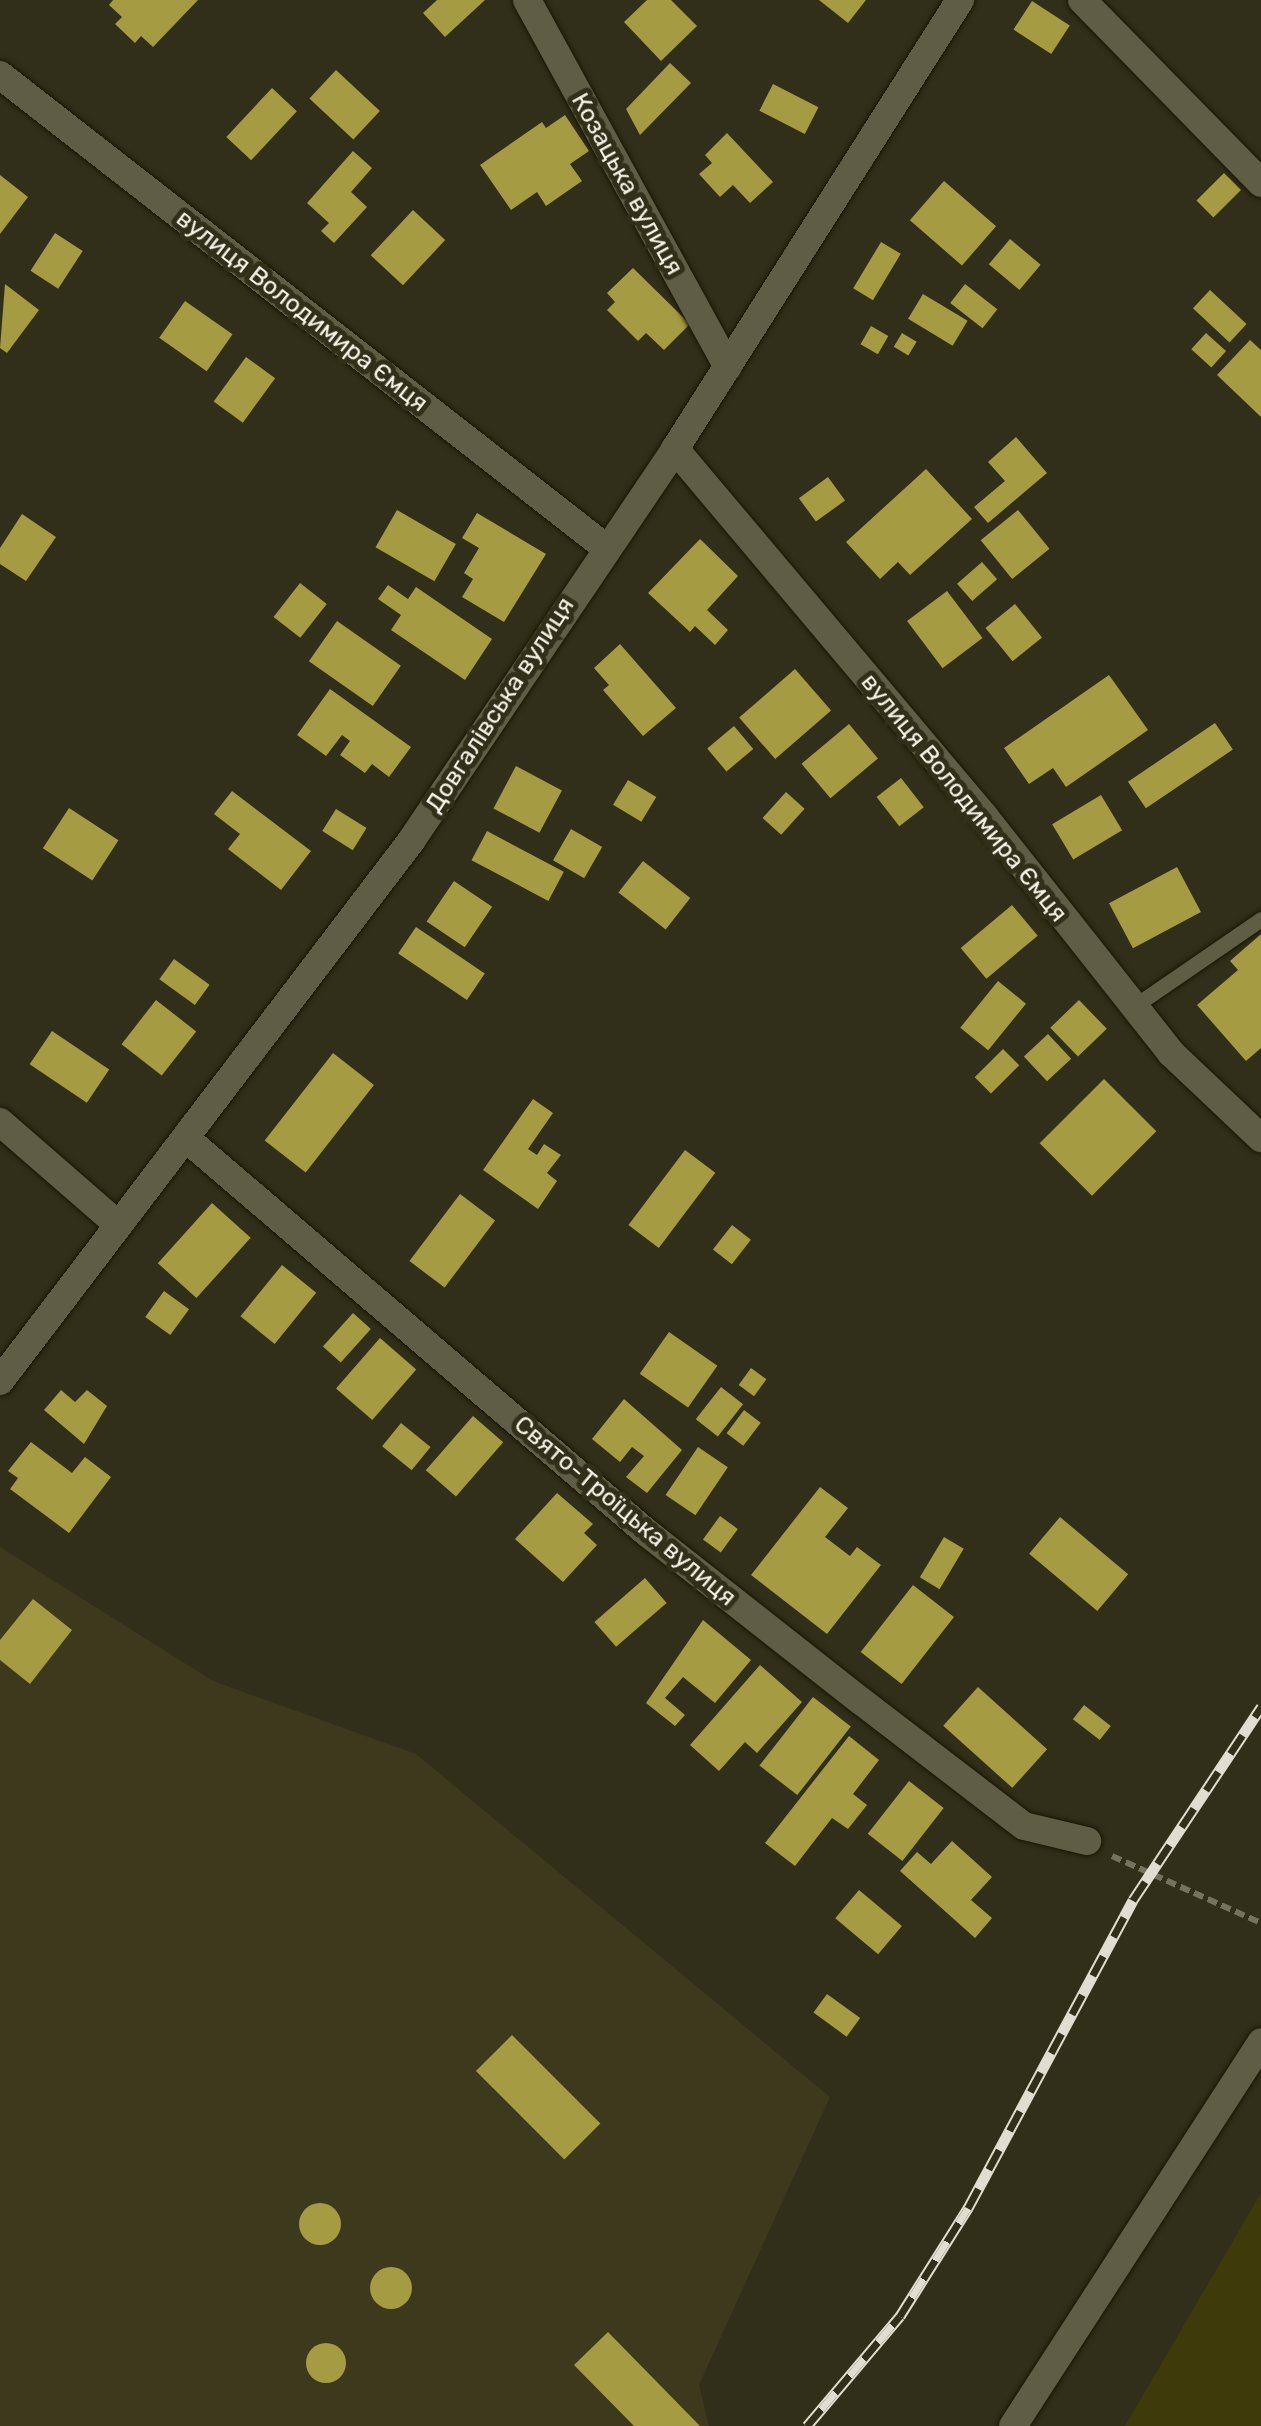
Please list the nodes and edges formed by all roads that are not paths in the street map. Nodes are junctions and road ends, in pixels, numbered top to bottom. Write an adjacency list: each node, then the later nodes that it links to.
1 (527, 0): 6 (street, Козацька вулиця)
2 (960, 0): 6 (street, Довгалівська вулиця)
3 (1082, 0): 5 (street)
4 (0, 74): 8 (street, вулиця Володимира Ємця)
5 (1261, 183)
6 (728, 367): 7 (street, Довгалівська вулиця)
7 (675, 448): 8 (street, Довгалівська вулиця); 10 (street, вулиця Володимира Ємця)
8 (605, 547): 13 (street, Довгалівська вулиця)
9 (1261, 919): 10 (lane)
10 (1133, 1007): 12 (street, вулиця Володимира Ємця)
11 (0, 1122): 14 (street)
12 (1261, 1138)
13 (188, 1140): 14 (street, Довгалівська вулиця); 16 (street, Свято-Троїцька вулиця)
14 (116, 1223): 15 (street, Довгалівська вулиця)
15 (0, 1381)
16 (1087, 1841)
17 (1261, 2042): 18 (street)
18 (1013, 2426)

